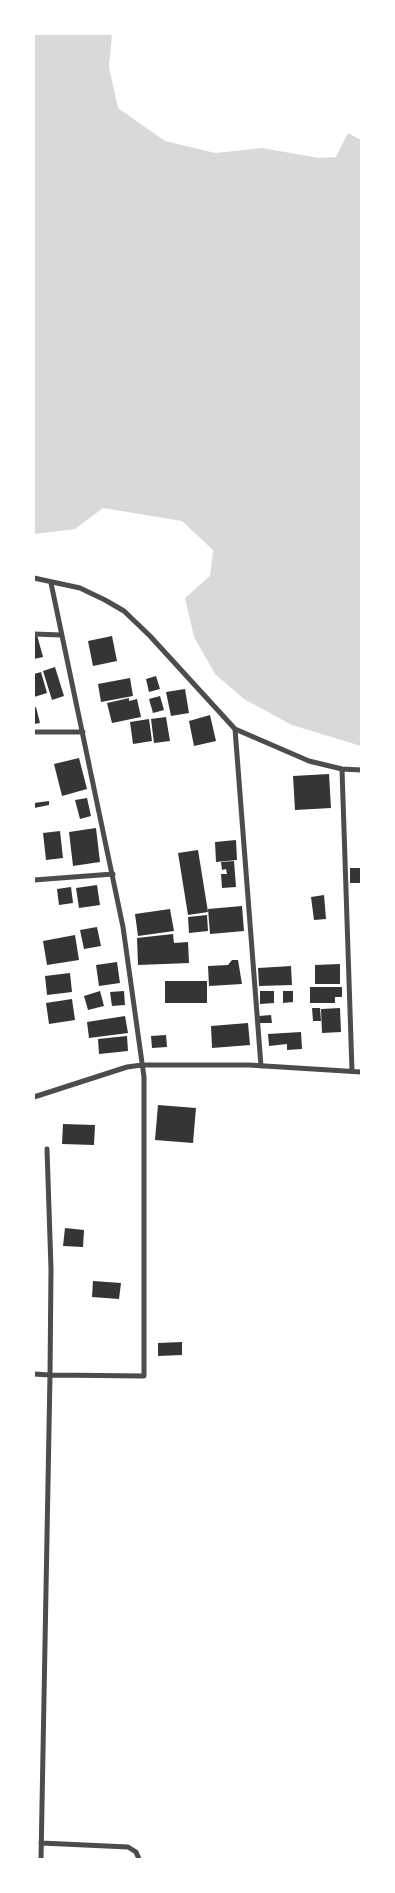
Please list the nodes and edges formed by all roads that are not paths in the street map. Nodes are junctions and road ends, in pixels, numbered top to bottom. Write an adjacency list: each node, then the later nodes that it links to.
1 (34, 578): 2 (street)
2 (51, 583): 4 (street); 5 (street)
3 (34, 634): 4 (street)
4 (61, 635): 7 (street)
5 (235, 729): 8 (street); 13 (street)
6 (34, 732): 7 (street)
7 (83, 732): 10 (street)
8 (342, 769): 9 (street); 14 (street)
9 (361, 770)
10 (113, 874): 11 (street); 12 (street)
11 (34, 880)
12 (142, 1065): 13 (street); 16 (street); 19 (street)
13 (261, 1066): 14 (street)
14 (352, 1071): 15 (street)
15 (361, 1072)
16 (34, 1097)
17 (47, 1149): 19 (street)
18 (34, 1374): 19 (street)
19 (50, 1374): 20 (street)
20 (41, 1843): 21 (street); 22 (street)
21 (41, 1859)
22 (139, 1859)

